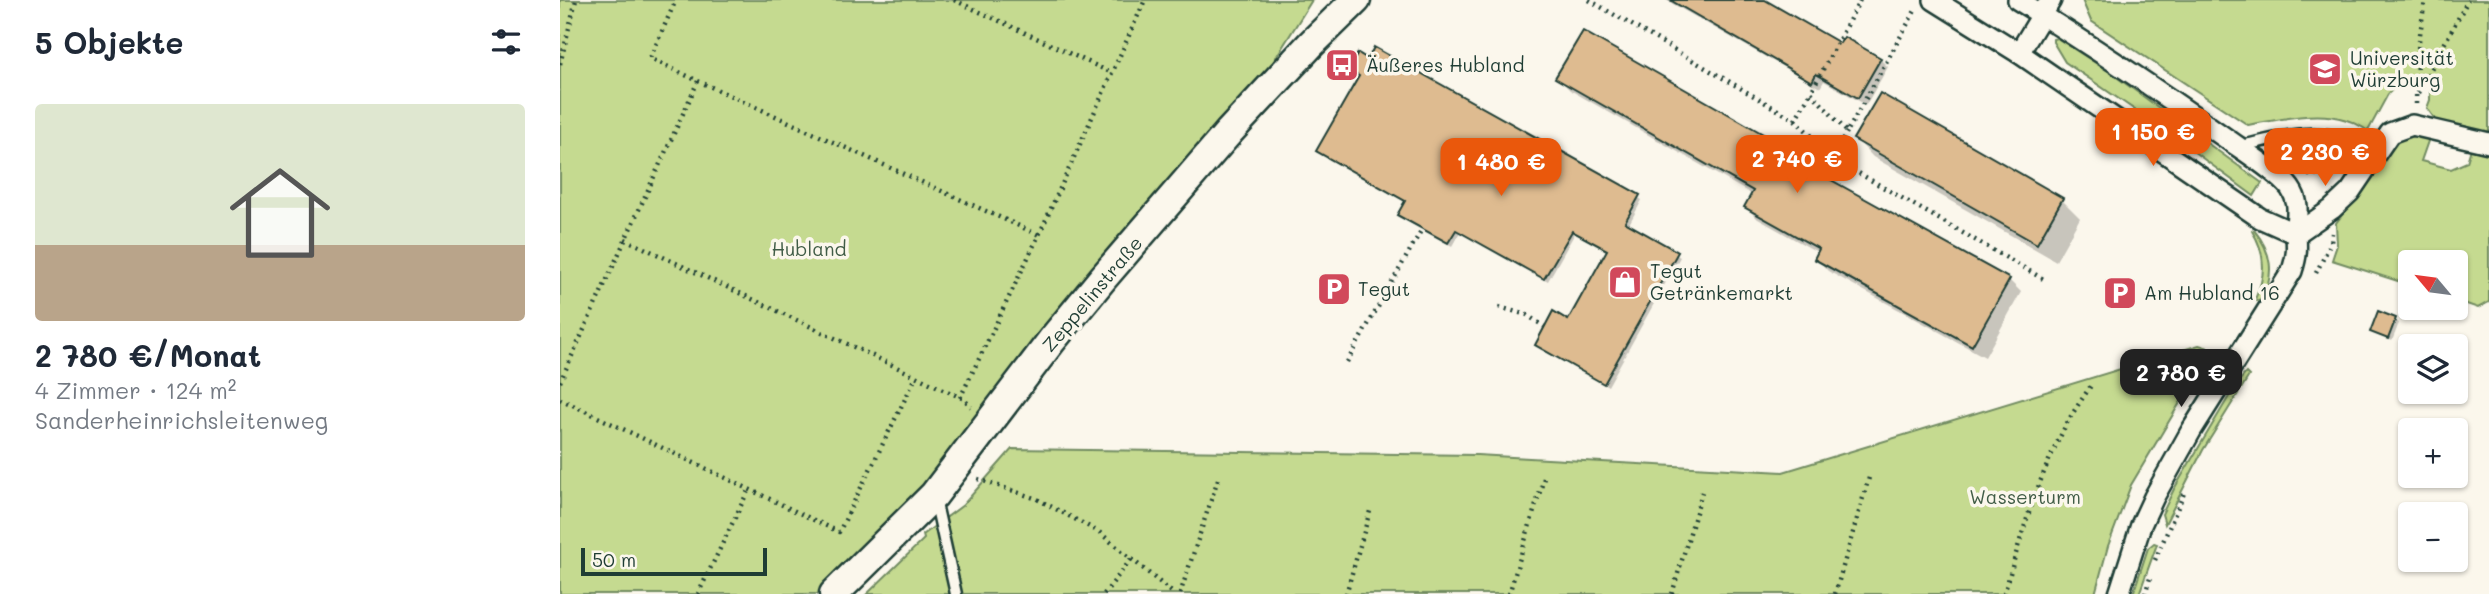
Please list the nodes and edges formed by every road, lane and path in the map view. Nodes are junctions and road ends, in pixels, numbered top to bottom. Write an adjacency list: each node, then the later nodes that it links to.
1 (576, 0): 15 (path)
2 (676, 0): 17 (path)
3 (954, 0): 16 (path)
4 (1145, 0): 16 (path)
5 (1356, 0): 43 (street, Zeppelinstraße)
6 (1589, 0): 20 (path)
7 (1860, 0): 18 (path)
8 (1921, 0): 22 (path)
9 (1934, 0): 14 (street)
10 (2018, 0): 13 (street)
11 (2426, 0): 19 (path)
12 (2468, 0): 19 (path)
13 (2047, 7): 14 (street); 24 (street)
14 (2019, 53): 30 (street)
15 (560, 64)
16 (1112, 73): 31 (path)
17 (698, 81): 31 (path); 32 (path)
18 (1811, 92): 20 (path); 22 (path)
19 (2418, 93): 21 (path)
20 (1795, 120): 25 (path)
21 (2412, 125): 23 (street); 26 (street)
22 (1847, 132): 25 (path)
23 (2489, 144)
24 (2238, 147): 26 (lane); 27 (street)
25 (1832, 158): 33 (path)
26 (2372, 160): 27 (path); 28 (street)
27 (2283, 181): 30 (street)
28 (2332, 209): 30 (street); 34 (path)
29 (1422, 229): 37 (path)
30 (2296, 234): 65 (street)
31 (1039, 235): 41 (path)
32 (625, 239): 38 (path); 39 (path)
33 (2045, 280)
34 (2311, 281)
35 (1499, 307): 36 (path)
36 (1545, 327)
37 (1347, 362)
38 (916, 377): 41 (path); 49 (path)
39 (560, 382)
40 (2092, 384): 64 (path)
41 (960, 398): 43 (path)
42 (560, 399): 49 (path)
43 (987, 426): 44 (street, Zeppelinstraße)
44 (954, 470): 51 (street, Zeppelinstraße); 53 (path)
45 (1870, 474): 63 (path)
46 (1544, 478): 61 (path)
47 (1218, 479): 59 (path)
48 (2190, 481): 66 (path)
49 (749, 489): 54 (path)
50 (1702, 492): 62 (path)
51 (934, 495): 55 (street, Zeppelinstraße); 56 (lane)
52 (1370, 511): 60 (path)
53 (1132, 558): 57 (path); 58 (path)
54 (698, 594)
55 (834, 594)
56 (956, 594)
57 (1104, 594)
58 (1174, 594)
59 (1180, 594)
60 (1346, 594)
61 (1509, 594)
62 (1672, 594)
63 (1835, 594)
64 (2004, 594)
65 (2119, 594)
66 (2145, 594)

